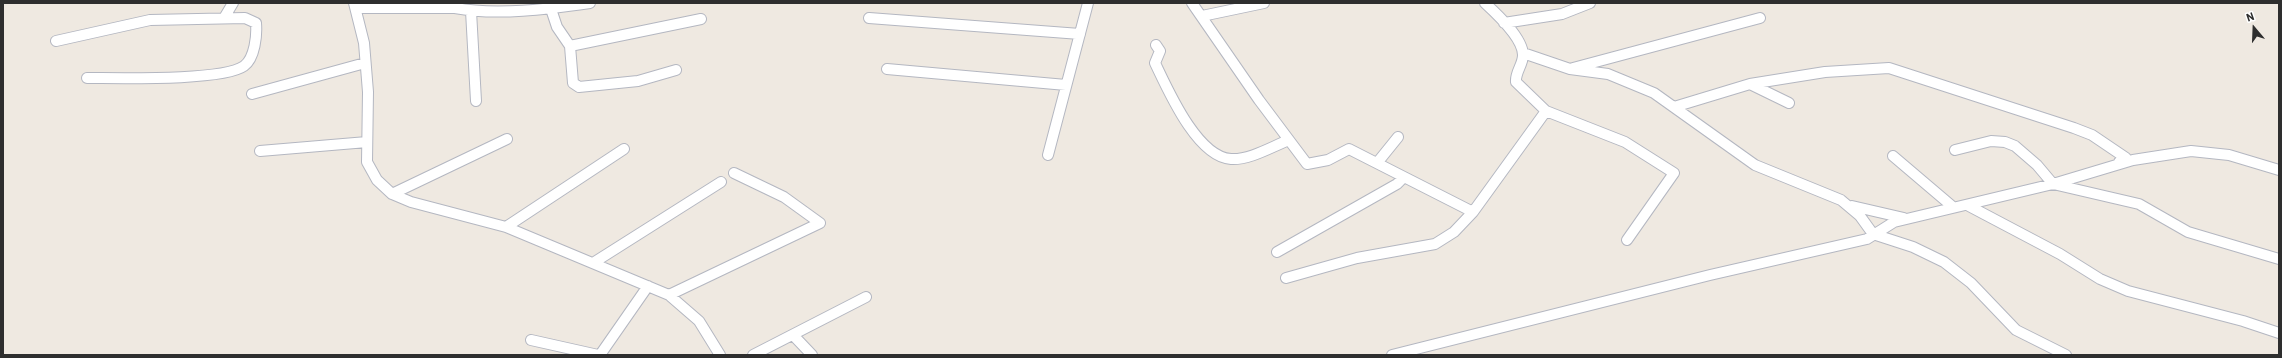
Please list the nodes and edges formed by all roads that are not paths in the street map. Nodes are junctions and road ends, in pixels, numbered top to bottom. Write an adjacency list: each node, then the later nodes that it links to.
1 (233, 3): 12 (street)
2 (590, 3): 9 (street)
3 (1088, 3): 17 (street)
4 (1192, 3): 11 (street)
5 (1264, 3): 11 (street)
6 (1485, 3): 16 (street)
7 (1590, 3): 16 (street)
8 (355, 5): 10 (street); 22 (street)
9 (551, 9): 10 (street); 20 (street)
10 (471, 11): 30 (street)
11 (1202, 16): 36 (street)
12 (224, 18): 18 (street); 26 (street)
13 (869, 18): 17 (street)
14 (1760, 18): 24 (street)
15 (701, 19): 20 (street)
16 (1504, 23): 21 (street)
17 (1080, 34): 28 (street)
18 (56, 41)
19 (1156, 45): 36 (street)
20 (570, 46): 25 (street)
21 (1523, 53): 24 (street); 33 (street)
22 (365, 63): 29 (street); 37 (street)
23 (887, 69): 28 (street)
24 (1570, 69): 32 (street)
25 (676, 70)
26 (88, 78)
27 (1750, 84): 31 (street); 32 (street); 44 (street)
28 (1066, 85): 41 (street)
29 (252, 94)
30 (476, 101)
31 (1789, 103)
32 (1674, 107): 51 (street)
33 (1546, 111): 54 (street); 58 (street)
34 (1398, 137): 43 (street)
35 (507, 139): 50 (street)
36 (1289, 140): 43 (street)
37 (368, 142): 40 (street); 50 (street)
38 (624, 149): 56 (street)
39 (1955, 150): 49 (street)
40 (260, 151)
41 (1048, 155)
42 (1893, 156): 53 (street)
43 (1376, 162): 47 (street)
44 (2110, 167): 45 (street); 49 (street)
45 (2279, 170)
46 (734, 173): 64 (street)
47 (1404, 177): 54 (street); 59 (street)
48 (721, 182): 61 (street)
49 (2053, 184): 52 (street); 60 (street)
50 (392, 194): 56 (street)
51 (1849, 206): 55 (street); 57 (street)
52 (1969, 206): 53 (street); 66 (street)
53 (1952, 207): 55 (street)
54 (1473, 212): 62 (street)
55 (1908, 218): 57 (street)
56 (506, 227): 61 (street)
57 (1873, 234): 73 (street); 74 (street)
58 (1628, 240)
59 (1277, 252)
60 (2279, 259)
61 (593, 263): 63 (street)
62 (1286, 278)
63 (648, 286): 64 (street); 69 (street)
64 (669, 295): 70 (street)
65 (866, 297): 67 (street)
66 (2279, 333)
67 (793, 335): 71 (street); 72 (street)
68 (531, 340): 69 (street)
69 (599, 355)
70 (720, 355)
71 (752, 355)
72 (812, 355)
73 (1392, 355)
74 (2066, 355)

